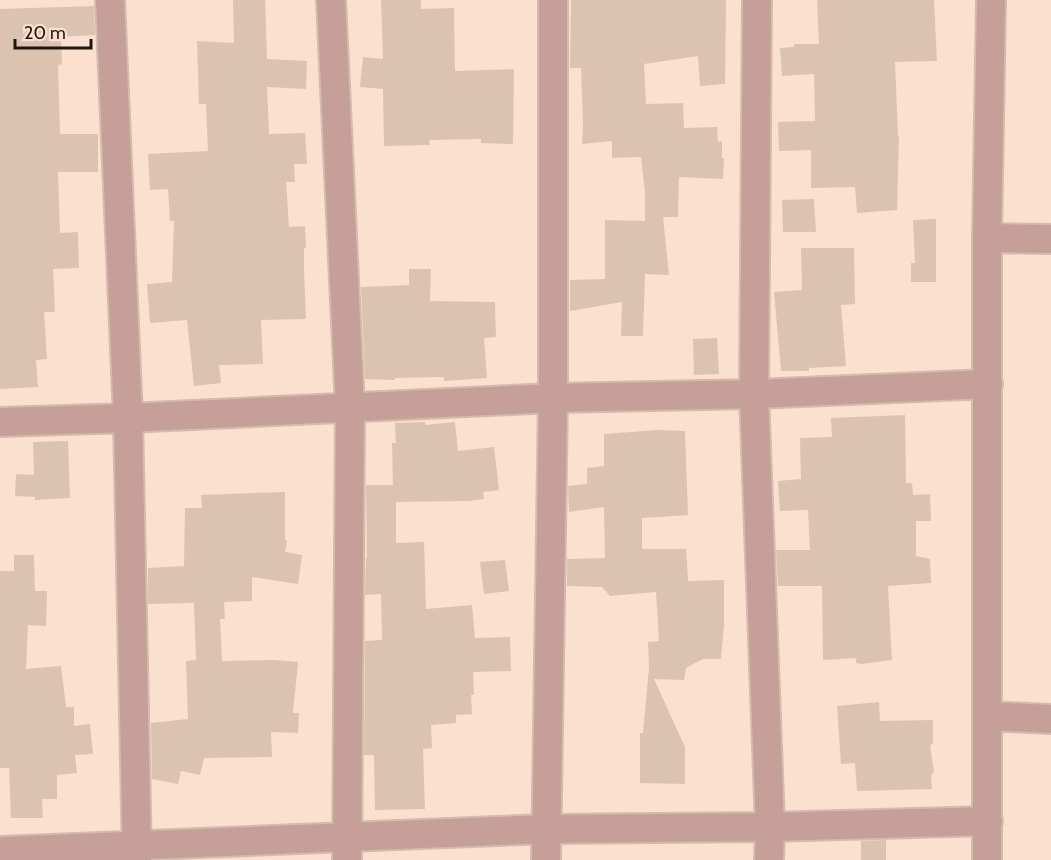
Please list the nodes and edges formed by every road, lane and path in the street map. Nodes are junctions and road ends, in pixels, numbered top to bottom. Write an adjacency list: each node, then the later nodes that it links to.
1 (110, 0): 12 (street)
2 (331, 0): 11 (street)
3 (553, 0): 10 (street)
4 (757, 0): 9 (street)
5 (991, 0): 6 (street)
6 (987, 238): 7 (street); 8 (street)
7 (1051, 239)
8 (988, 384): 9 (street); 14 (street)
9 (754, 394): 10 (street); 17 (street)
10 (553, 398): 11 (street); 18 (street)
11 (350, 408): 12 (street); 19 (street)
12 (128, 418): 13 (street); 21 (street)
13 (0, 422)
14 (988, 716): 15 (street); 16 (street)
15 (1051, 719)
16 (988, 820): 17 (street); 24 (street)
17 (770, 827): 18 (street); 23 (street)
18 (546, 829): 19 (street); 22 (street)
19 (347, 849): 21 (street)
20 (0, 851): 21 (street)
21 (137, 853)
22 (546, 860)
23 (769, 860)
24 (987, 860)

